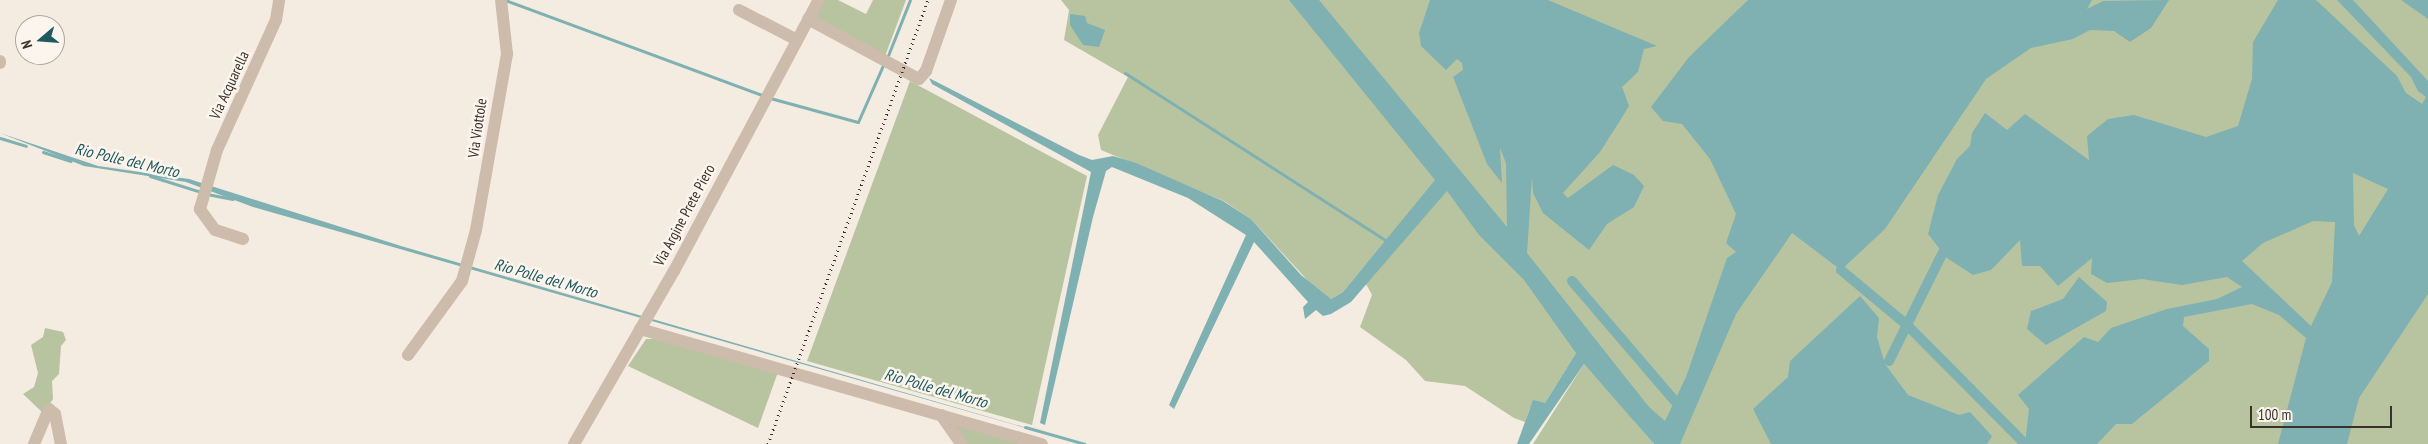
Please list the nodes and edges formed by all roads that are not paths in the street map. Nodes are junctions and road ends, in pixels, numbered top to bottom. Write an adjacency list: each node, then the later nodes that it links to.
1 (279, 0): 8 (street, Via Acquarella)
2 (501, 0): 10 (street, Via Viottole)
3 (819, 0): 6 (street, Via Argine Prete Piero)
4 (951, 0): 6 (street)
5 (739, 10): 7 (street)
6 (808, 19): 7 (street, Via Argine Prete Piero)
7 (797, 40): 9 (street, Via Argine Prete Piero)
8 (243, 239)
9 (643, 323): 11 (street); 14 (street, Via Argine Prete Piero)
10 (408, 356)
11 (941, 416): 15 (street); 16 (street)
12 (34, 444): 13 (street)
13 (61, 444)
14 (574, 444)
15 (961, 444)
16 (1042, 444)

